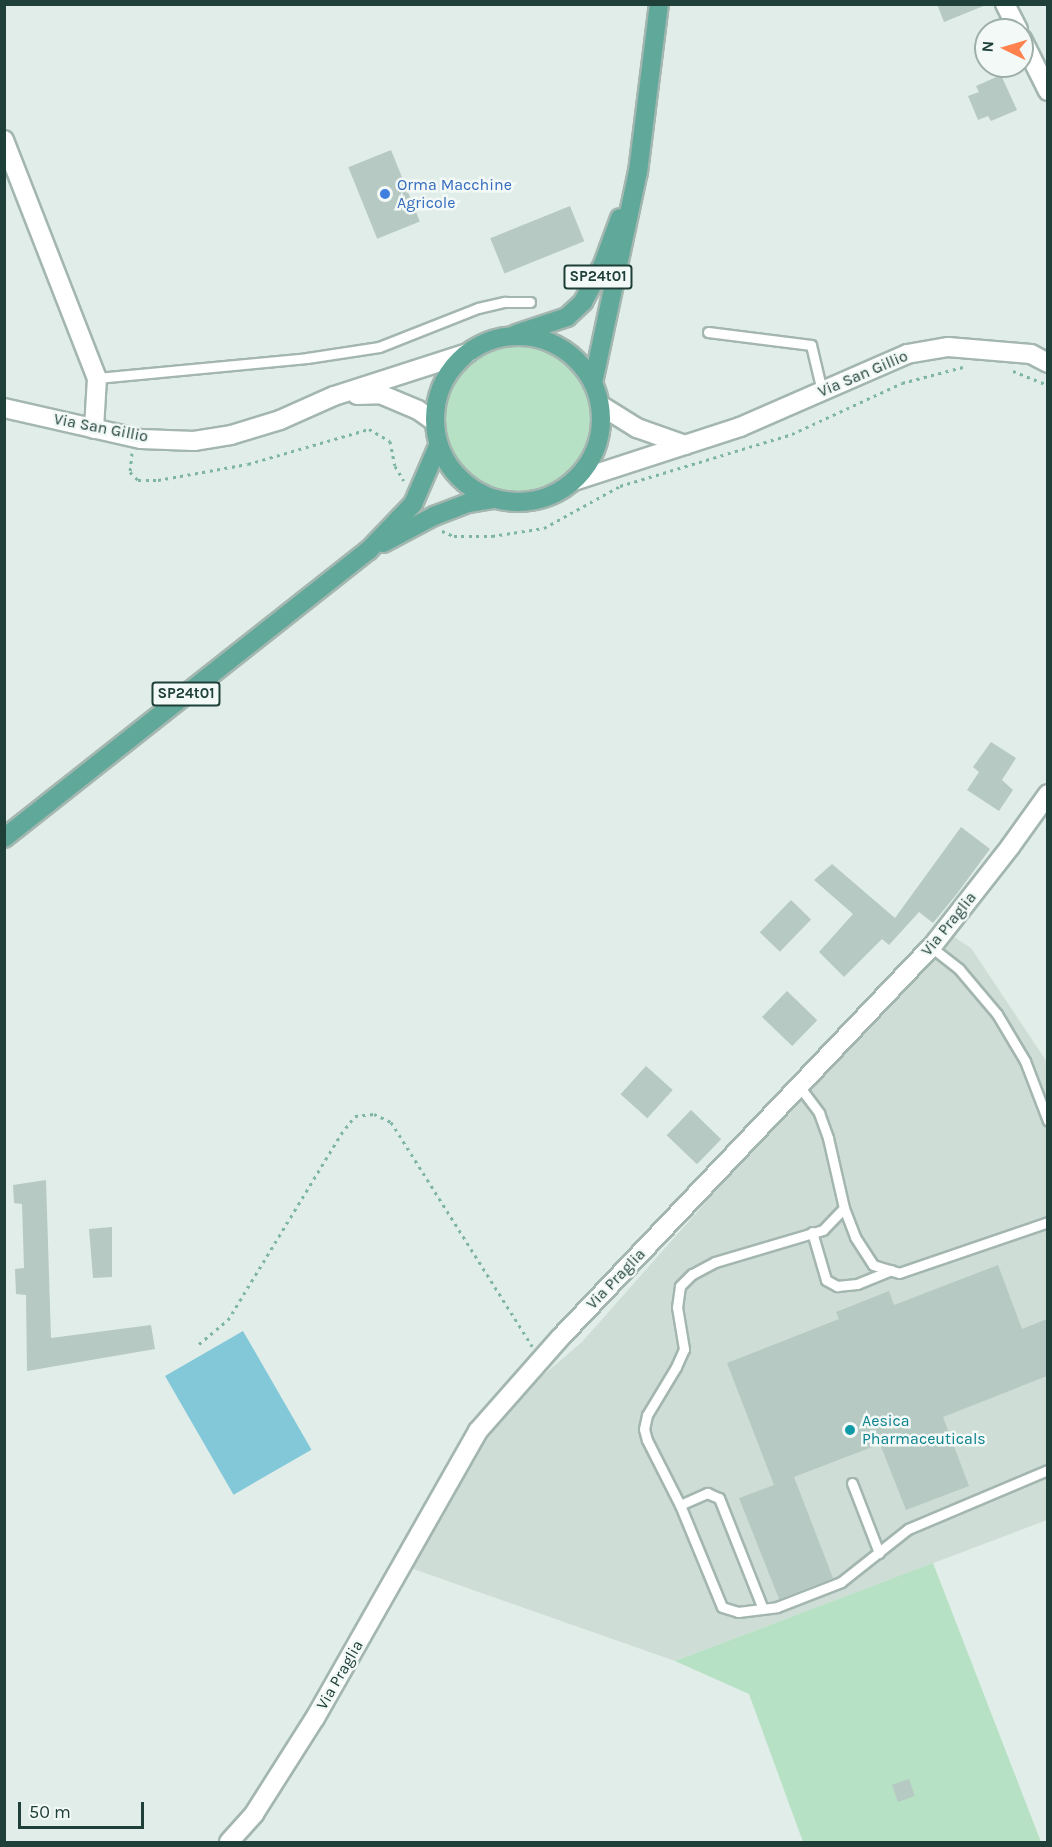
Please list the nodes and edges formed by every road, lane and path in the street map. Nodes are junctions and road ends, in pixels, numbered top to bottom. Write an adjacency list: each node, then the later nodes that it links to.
1 (658, 4): 7 (main road, SP24t01)
2 (1005, 4): 3 (street)
3 (1012, 18)
4 (1034, 64): 5 (street)
5 (1047, 91)
6 (4, 140): 15 (street)
7 (638, 172): 10 (main road, SP24t01); 16 (main road, SP24t01)
8 (530, 302): 15 (lane)
9 (708, 332): 18 (lane)
10 (509, 336): 11 (main road, SP24t01); 16 (main road, SP24t01)
11 (468, 353): 19 (street, Via San Gillio); 22 (main road, SP24t01)
12 (1047, 363): 18 (street, Via San Gillio)
13 (964, 366): 30 (path)
14 (1004, 369): 17 (path)
15 (97, 378): 23 (street)
16 (593, 383): 20 (main road, SP24t01)
17 (1047, 385)
18 (822, 391): 26 (street, Via San Gillio)
19 (334, 396): 22 (street, Via San Gillio); 24 (street, Via San Gillio)
20 (600, 405): 26 (street); 27 (main road, SP24t01)
21 (4, 408): 23 (street, Via San Gillio)
22 (435, 422): 25 (main road, SP24t01)
23 (94, 429): 24 (street, Via San Gillio)
24 (133, 437): 28 (path)
25 (439, 444): 29 (main road, SP24t01); 31 (main road, SP24t01)
26 (685, 445): 27 (street, Via San Gillio)
27 (574, 481): 29 (main road, SP24t01)
28 (410, 490)
29 (494, 499): 31 (main road, SP24t01)
30 (433, 528)
31 (368, 551): 33 (main road, SP24t01)
32 (1047, 794): 34 (street, Via Praglia)
33 (4, 838)
34 (931, 947): 35 (street, Via Praglia); 36 (lane)
35 (799, 1086): 37 (lane); 42 (street, Via Praglia)
36 (1047, 1121)
37 (844, 1208): 39 (lane); 40 (lane)
38 (1047, 1222): 40 (lane)
39 (812, 1232): 40 (lane); 45 (lane)
40 (891, 1270)
41 (200, 1344): 42 (path)
42 (541, 1360): 48 (street, Via Praglia)
43 (1047, 1470): 46 (lane)
44 (852, 1484): 46 (lane)
45 (680, 1505): 47 (lane); 47 (lane)
46 (879, 1553): 47 (lane)
47 (763, 1609)
48 (229, 1842)

